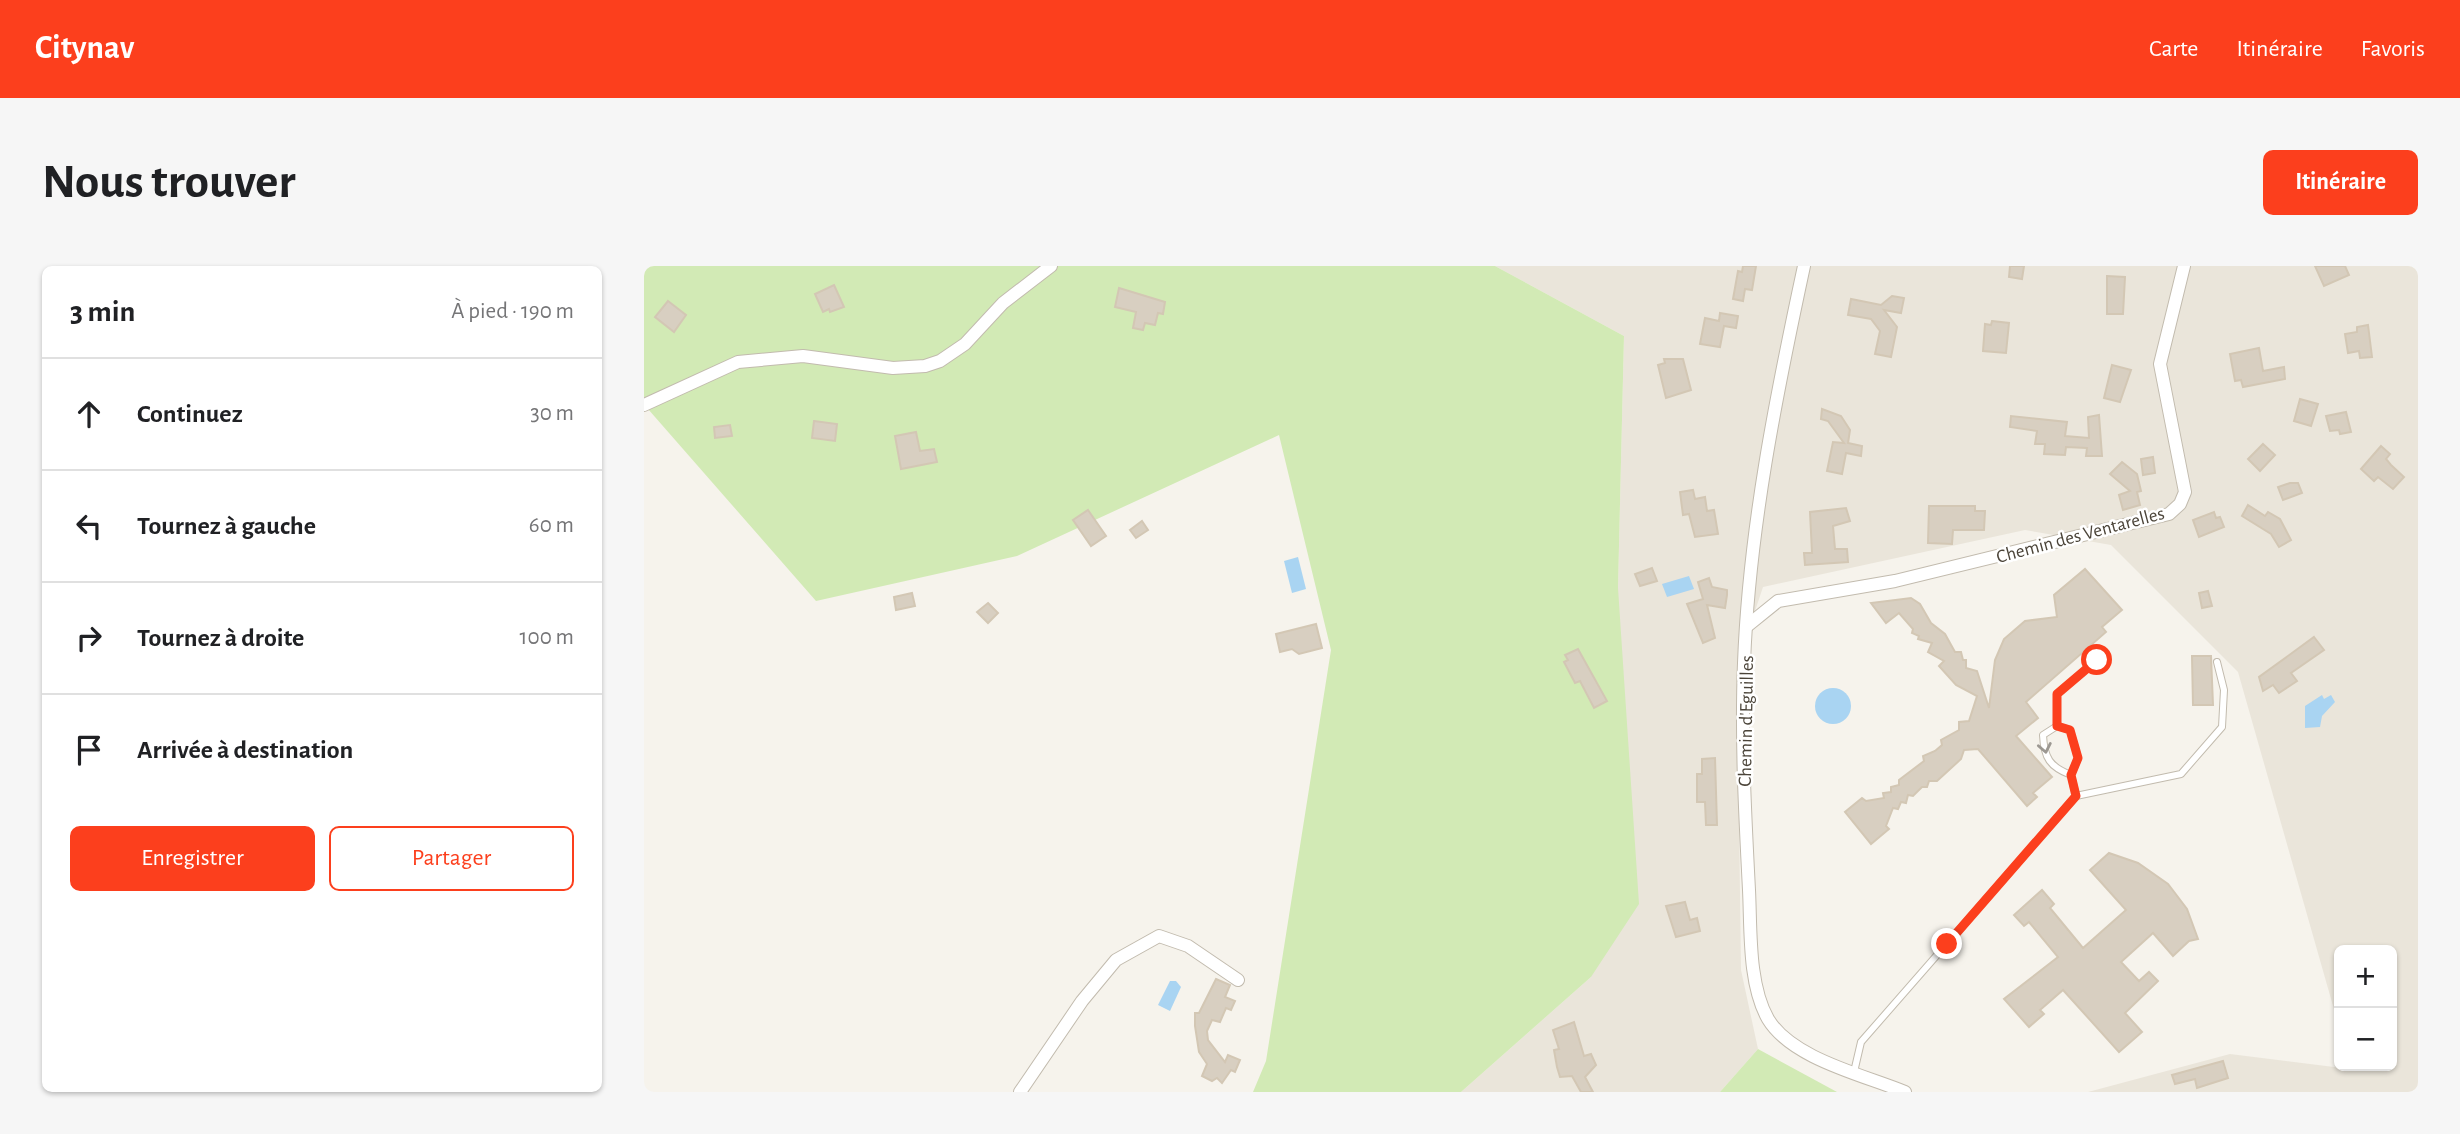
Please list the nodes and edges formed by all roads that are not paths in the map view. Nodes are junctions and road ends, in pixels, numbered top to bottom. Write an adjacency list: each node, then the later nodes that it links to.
1 (1051, 266): 4 (street)
2 (1804, 266): 5 (street, Chemin d'Eguilles)
3 (2184, 266): 5 (street, Chemin des Ventarelles)
4 (644, 405)
5 (1747, 626): 12 (street, Chemin d'Eguilles)
6 (2097, 660): 8 (lane)
7 (2217, 662): 10 (lane)
8 (2057, 726): 9 (lane); 9 (lane, one-way to 9)
9 (2071, 775): 10 (lane)
10 (2076, 796): 12 (lane)
11 (1238, 980): 14 (street)
12 (1854, 1072): 13 (street, Chemin d'Eguilles)
13 (1878, 1086): 15 (street, Chemin d'Eguilles)
14 (1020, 1092)
15 (1905, 1092)

